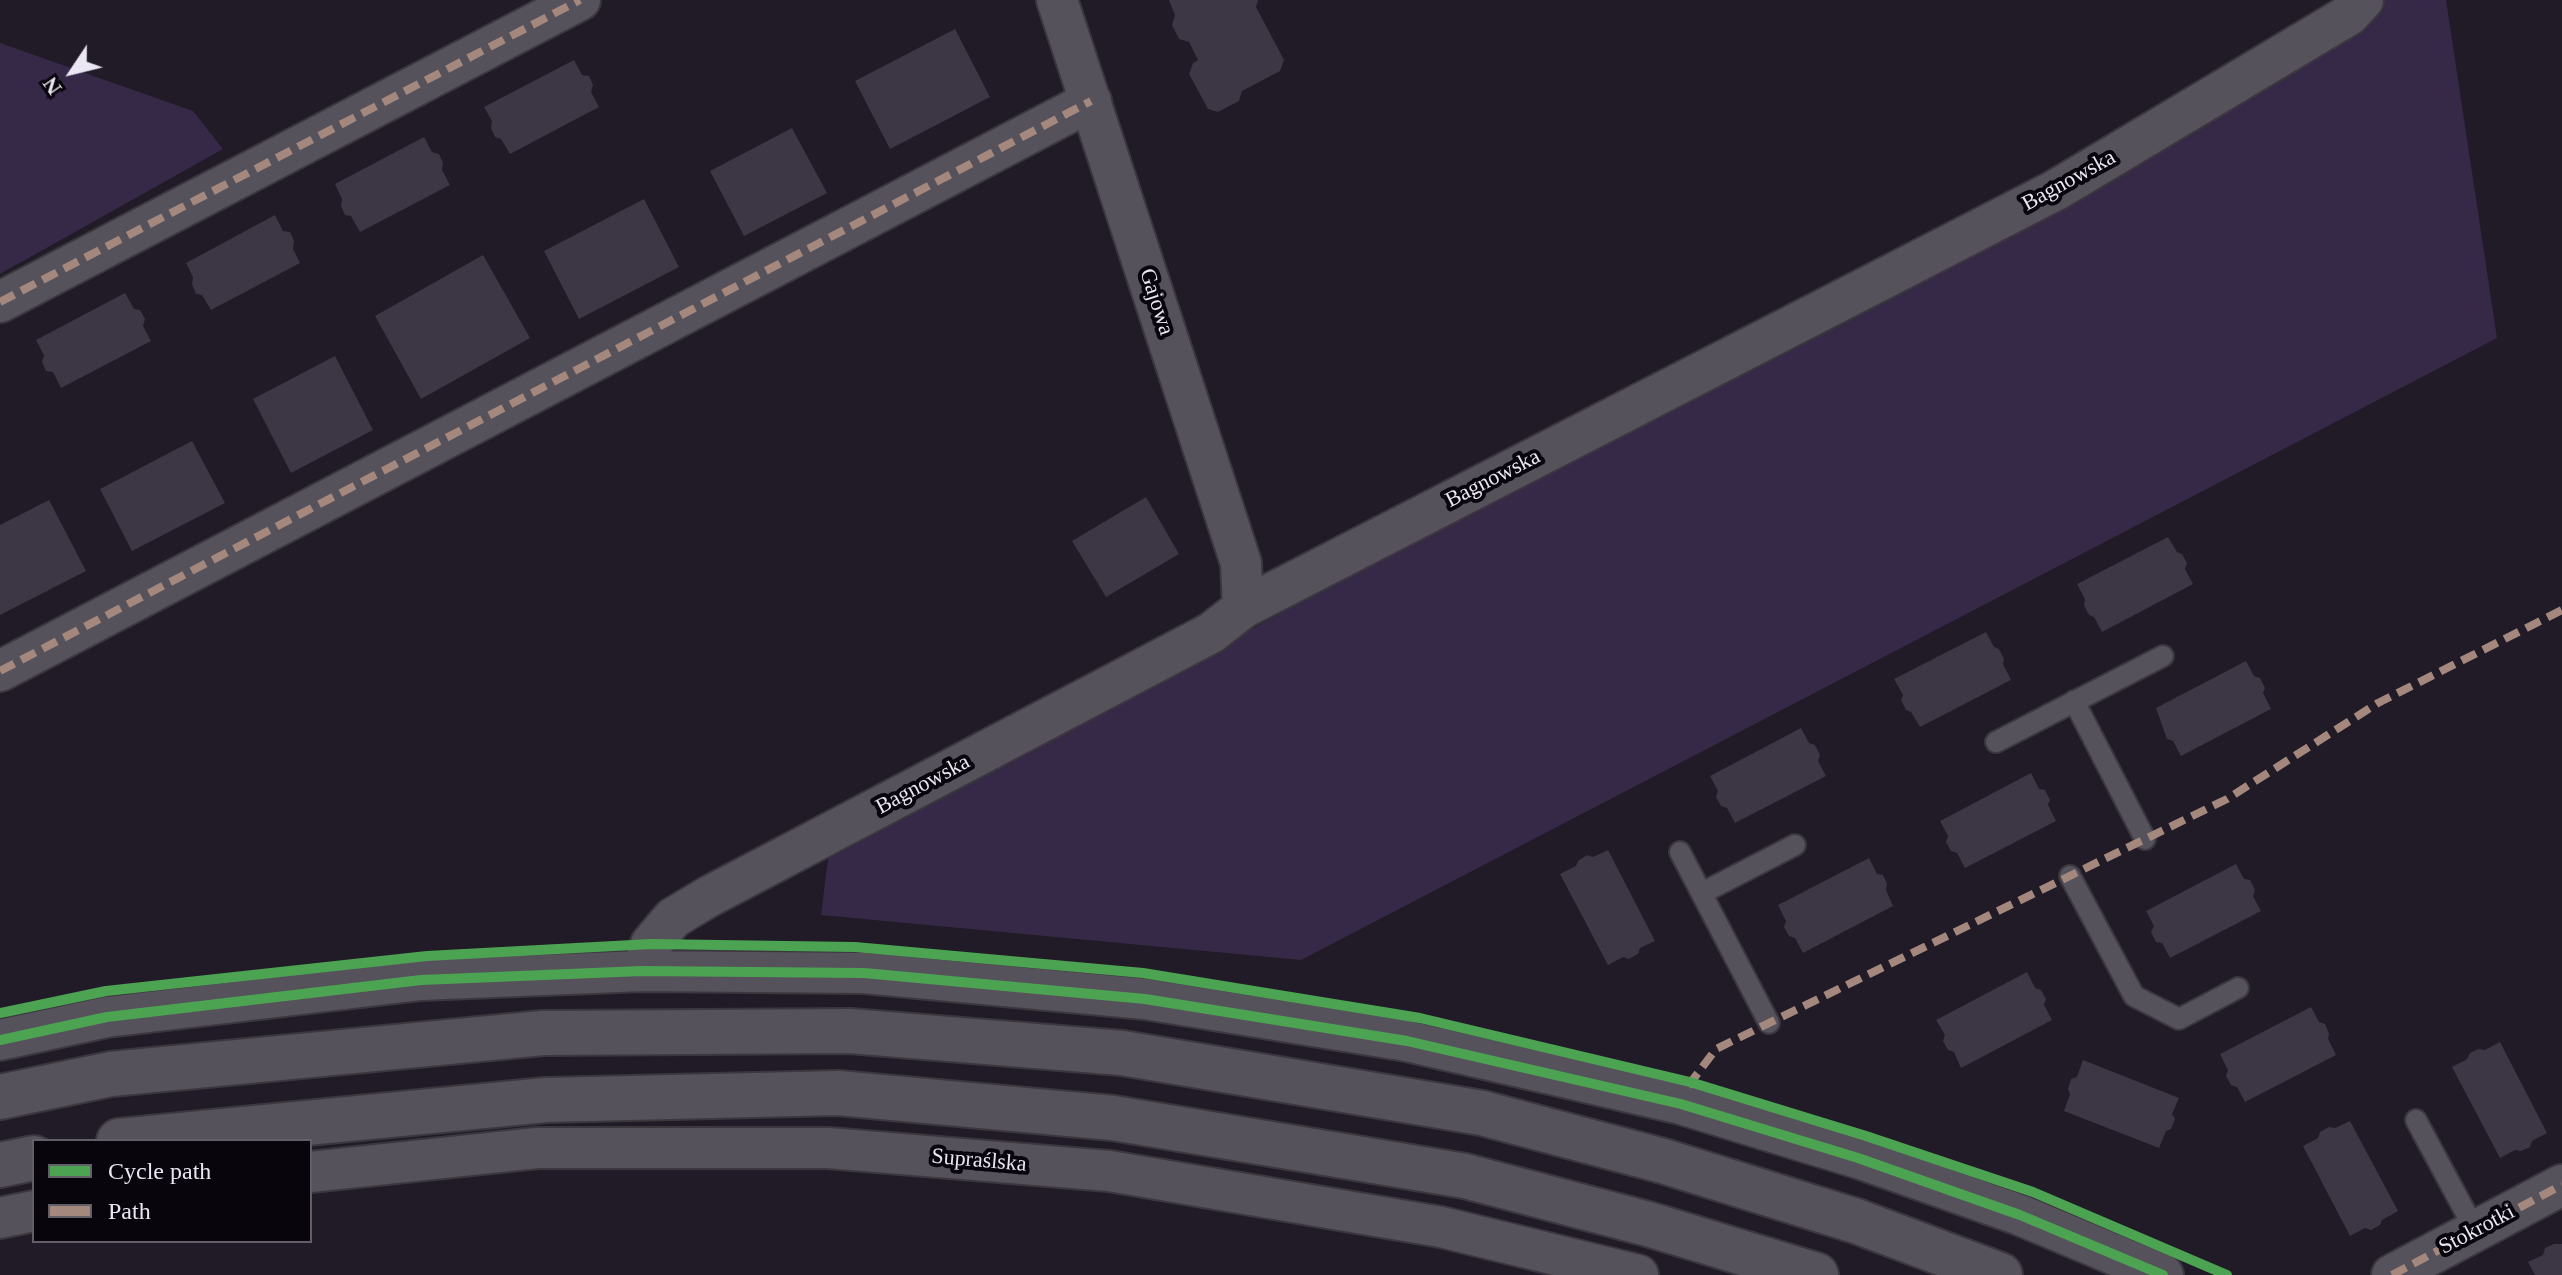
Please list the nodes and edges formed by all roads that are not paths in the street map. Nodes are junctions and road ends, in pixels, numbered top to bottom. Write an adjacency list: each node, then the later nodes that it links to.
1 (580, 0): 5 (street)
2 (1057, 0): 4 (street, Gajowa)
3 (2363, 0): 6 (street, Bagnowska)
4 (1091, 101): 6 (street, Gajowa); 8 (street)
5 (0, 302)
6 (1243, 608): 16 (street, Bagnowska)
7 (2163, 656): 9 (lane)
8 (0, 671)
9 (2074, 701): 10 (lane); 11 (lane)
10 (1996, 742)
11 (2145, 839)
12 (1795, 845): 15 (lane)
13 (1680, 852): 15 (lane)
14 (2070, 876): 17 (lane)
15 (1702, 893): 18 (lane)
16 (642, 971): 19 (street); 33 (street)
17 (2238, 988)
18 (1769, 1023)
19 (0, 1040)
20 (0, 1097): 32 (main road)
21 (2416, 1120): 29 (lane)
22 (140, 1139): 31 (main road)
23 (32, 1158): 24 (main road)
24 (0, 1165)
25 (312, 1172): 30 (street, Supraślska)
26 (2562, 1185): 29 (street, Stokrotki)
27 (32, 1211): 28 (street)
28 (0, 1218)
29 (2475, 1230): 34 (street, Stokrotki)
30 (1638, 1275)
31 (1816, 1275)
32 (2000, 1275)
33 (2163, 1275)
34 (2392, 1275)

